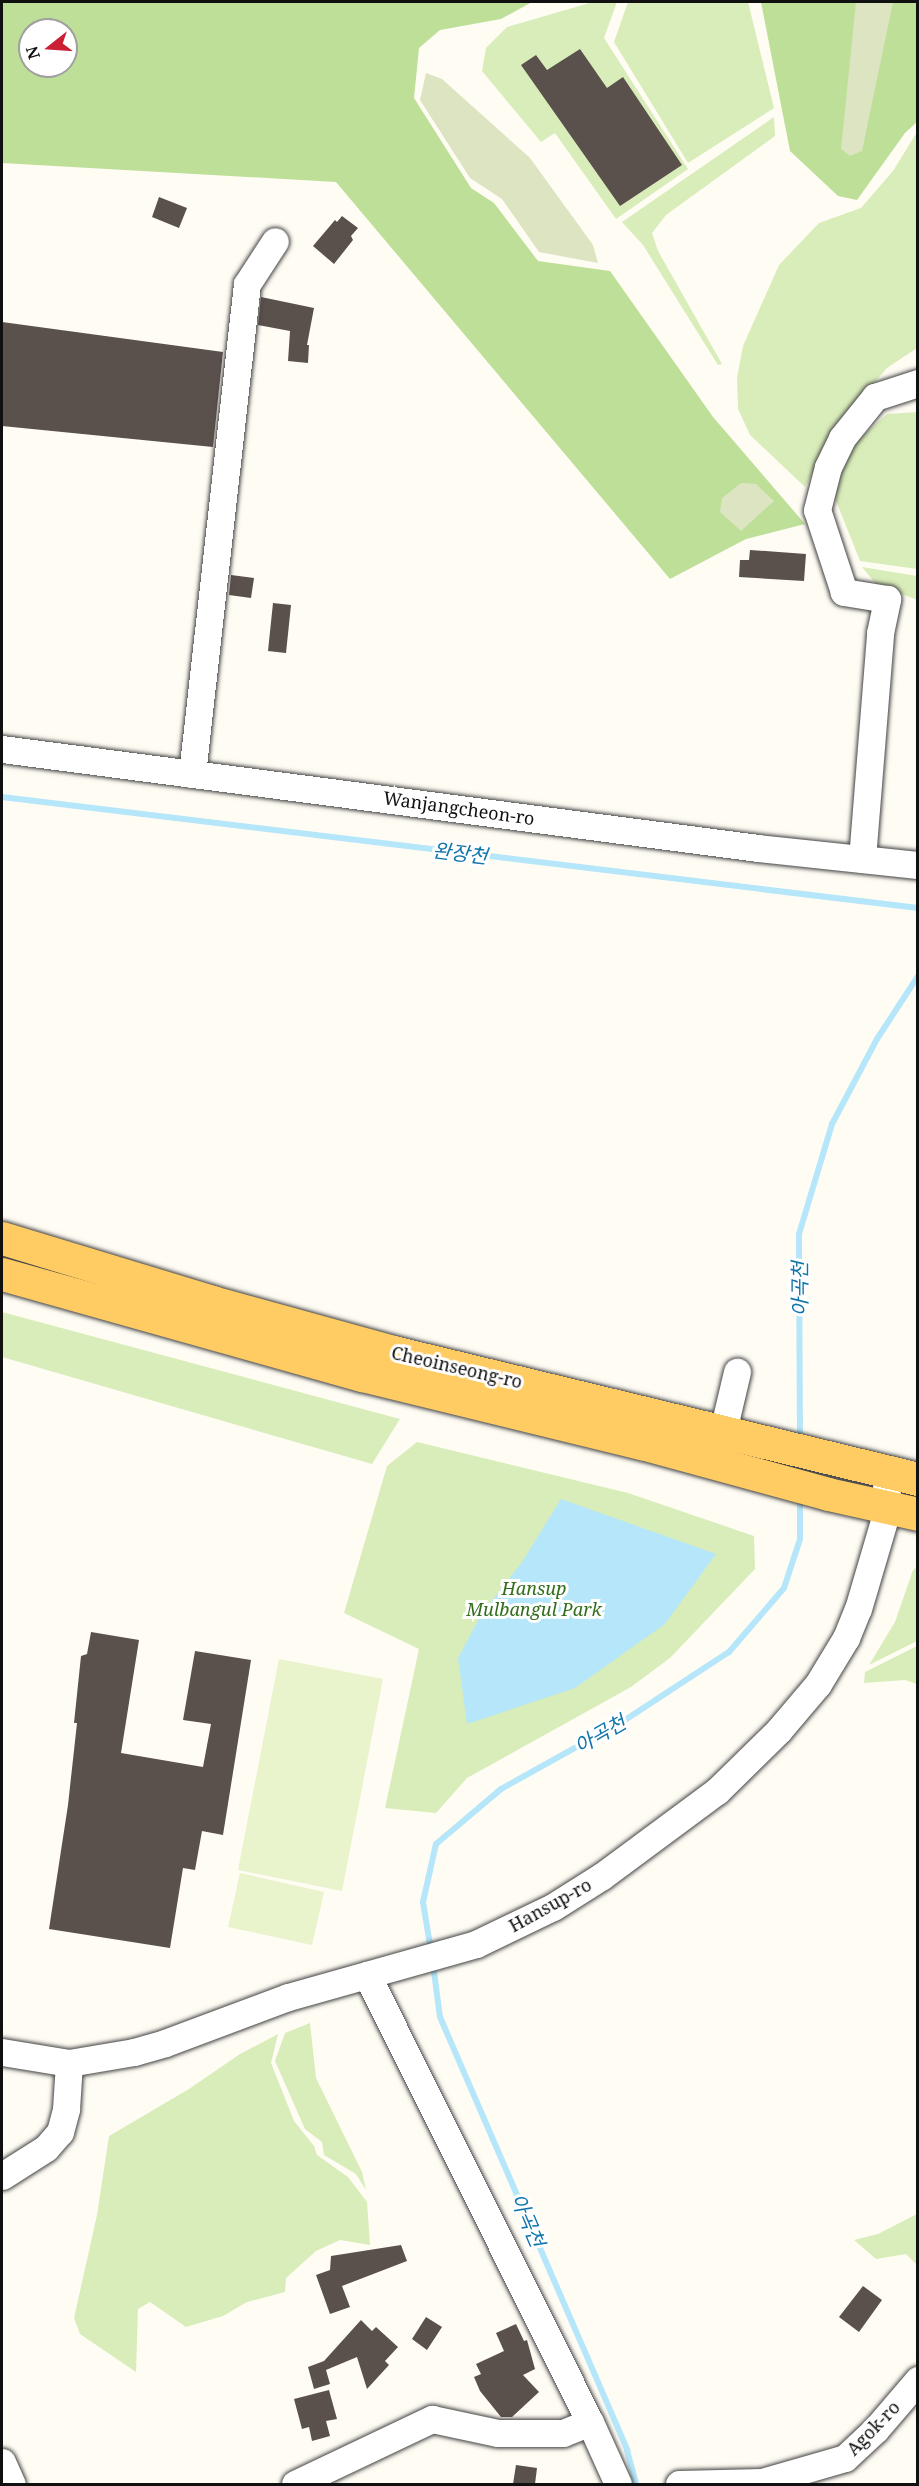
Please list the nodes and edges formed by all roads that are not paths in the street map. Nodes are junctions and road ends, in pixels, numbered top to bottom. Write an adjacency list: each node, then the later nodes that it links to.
1 (275, 241): 4 (street)
2 (918, 383): 5 (street)
3 (2, 750): 4 (street, Wanjangcheon-ro)
4 (192, 774): 5 (street, Wanjangcheon-ro)
5 (862, 859): 6 (street, Wanjangcheon-ro)
6 (918, 865)
7 (2, 1238): 10 (main road, Cheoinseong-ro)
8 (2, 1274): 13 (main road, Cheoinseong-ro)
9 (737, 1372): 10 (street)
10 (735, 1435): 11 (main road, Cheoinseong-ro)
11 (885, 1471): 12 (main road, Cheoinseong-ro); 13 (street, Hansup-ro)
12 (918, 1479)
13 (903, 1510): 14 (street, Hansup-ro)
14 (367, 1975): 16 (street, Hansup-ro); 19 (street)
15 (2, 2052): 16 (street, Hansup-ro)
16 (69, 2063): 17 (street)
17 (2, 2176)
18 (918, 2380): 24 (street, Agok-ro)
19 (590, 2422): 22 (street); 23 (street)
20 (2, 2462): 21 (street)
21 (12, 2484)
22 (295, 2484)
23 (618, 2484)
24 (679, 2484)

